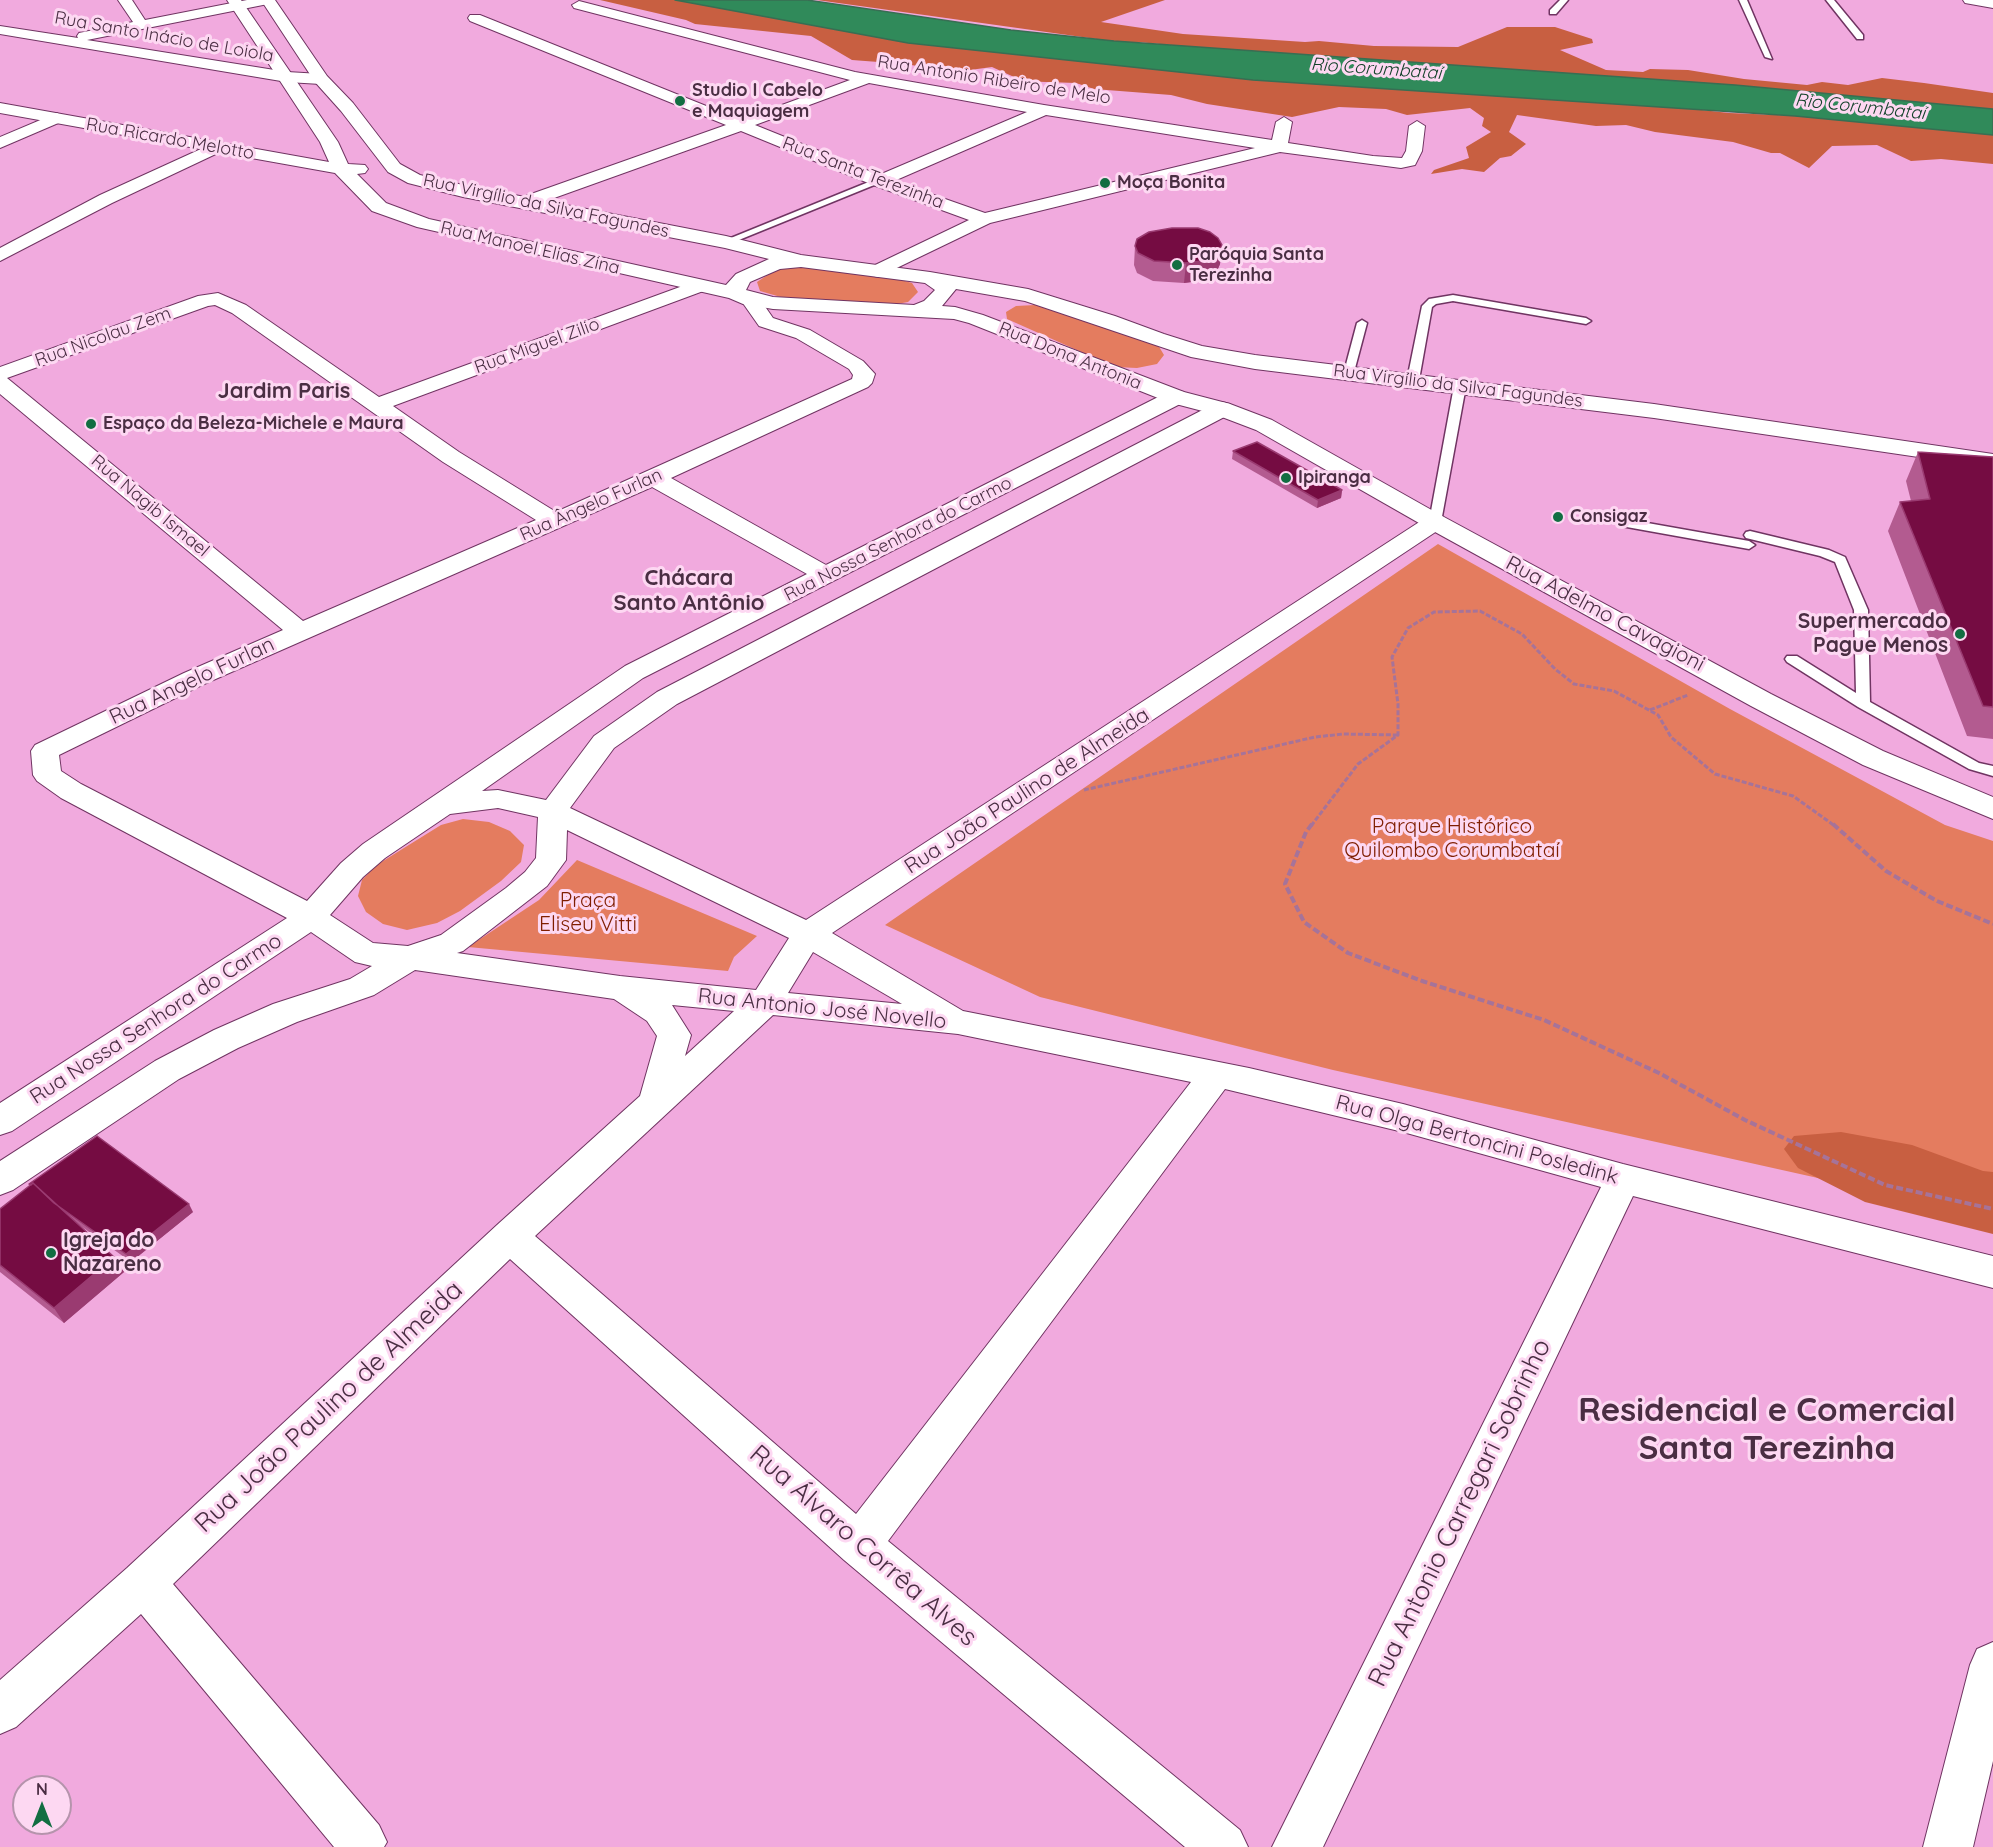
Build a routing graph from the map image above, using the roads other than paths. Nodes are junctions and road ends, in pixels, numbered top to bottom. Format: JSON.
{"nodes":[{"id":1,"x":125,"y":0,"type":"edge"},
{"id":2,"x":268,"y":0,"type":"edge"},
{"id":3,"x":1564,"y":0,"type":"edge"},
{"id":4,"x":1743,"y":0,"type":"edge"},
{"id":5,"x":1830,"y":0,"type":"edge"},
{"id":6,"x":1970,"y":0,"type":"edge"},
{"id":7,"x":236,"y":3,"type":"edge"},
{"id":8,"x":579,"y":4,"type":"dead end"},
{"id":9,"x":1993,"y":4,"type":"edge"},
{"id":10,"x":1553,"y":12,"type":"dead end"},
{"id":11,"x":475,"y":18,"type":"dead end"},
{"id":12,"x":141,"y":24,"type":"junction"},
{"id":13,"x":0,"y":30,"type":"edge"},
{"id":14,"x":1860,"y":37,"type":"dead end"},
{"id":15,"x":65,"y":39,"type":"junction"},
{"id":16,"x":1769,"y":57,"type":"dead end"},
{"id":17,"x":286,"y":77,"type":"junction"},
{"id":18,"x":321,"y":79,"type":"junction"},
{"id":19,"x":866,"y":79,"type":"junction"},
{"id":20,"x":0,"y":108,"type":"edge"},
{"id":21,"x":1044,"y":110,"type":"junction"},
{"id":22,"x":57,"y":118,"type":"junction"},
{"id":23,"x":1284,"y":122,"type":"dead end"},
{"id":24,"x":741,"y":125,"type":"junction"},
{"id":25,"x":1417,"y":126,"type":"dead end"},
{"id":26,"x":0,"y":143,"type":"edge"},
{"id":27,"x":1279,"y":147,"type":"junction"},
{"id":28,"x":214,"y":148,"type":"junction"},
{"id":29,"x":341,"y":169,"type":"junction"},
{"id":30,"x":879,"y":181,"type":"junction"},
{"id":31,"x":383,"y":184,"type":"junction"},
{"id":32,"x":523,"y":203,"type":"junction"},
{"id":33,"x":984,"y":219,"type":"junction"},
{"id":34,"x":726,"y":242,"type":"junction"},
{"id":35,"x":0,"y":255,"type":"edge"},
{"id":36,"x":801,"y":261,"type":"junction"},
{"id":37,"x":878,"y":271,"type":"junction"},
{"id":38,"x":930,"y":278,"type":"junction"},
{"id":39,"x":699,"y":286,"type":"junction"},
{"id":40,"x":743,"y":296,"type":"junction"},
{"id":41,"x":1035,"y":298,"type":"junction"},
{"id":42,"x":810,"y":305,"type":"junction"},
{"id":43,"x":917,"y":311,"type":"junction"},
{"id":44,"x":976,"y":319,"type":"junction"},
{"id":45,"x":1586,"y":321,"type":"dead end"},
{"id":46,"x":1362,"y":323,"type":"dead end"},
{"id":47,"x":803,"y":334,"type":"junction"},
{"id":48,"x":1206,"y":368,"type":"junction"},
{"id":49,"x":1349,"y":372,"type":"junction"},
{"id":50,"x":0,"y":374,"type":"edge"},
{"id":51,"x":1413,"y":380,"type":"junction"},
{"id":52,"x":0,"y":383,"type":"edge"},
{"id":53,"x":1460,"y":386,"type":"junction"},
{"id":54,"x":1176,"y":397,"type":"junction"},
{"id":55,"x":376,"y":405,"type":"junction"},
{"id":56,"x":1222,"y":409,"type":"junction"},
{"id":57,"x":1993,"y":461,"type":"edge"},
{"id":58,"x":653,"y":478,"type":"junction"},
{"id":59,"x":554,"y":521,"type":"junction"},
{"id":60,"x":1435,"y":522,"type":"junction"},
{"id":61,"x":1625,"y":523,"type":"dead end"},
{"id":62,"x":826,"y":575,"type":"junction"},
{"id":63,"x":299,"y":631,"type":"junction"},
{"id":64,"x":1792,"y":659,"type":"dead end"},
{"id":65,"x":1863,"y":704,"type":"junction"},
{"id":66,"x":1993,"y":771,"type":"edge"},
{"id":67,"x":444,"y":805,"type":"junction"},
{"id":68,"x":1993,"y":809,"type":"edge"},
{"id":69,"x":553,"y":811,"type":"junction"},
{"id":70,"x":311,"y":917,"type":"junction"},
{"id":71,"x":808,"y":934,"type":"junction"},
{"id":72,"x":411,"y":958,"type":"junction"},
{"id":73,"x":620,"y":988,"type":"junction"},
{"id":74,"x":765,"y":1004,"type":"junction"},
{"id":75,"x":958,"y":1022,"type":"junction"},
{"id":76,"x":1216,"y":1075,"type":"junction"},
{"id":77,"x":656,"y":1101,"type":"junction"},
{"id":78,"x":0,"y":1120,"type":"edge"},
{"id":79,"x":1623,"y":1179,"type":"junction"},
{"id":80,"x":0,"y":1180,"type":"edge"},
{"id":81,"x":510,"y":1236,"type":"junction"},
{"id":82,"x":1993,"y":1272,"type":"edge"},
{"id":83,"x":859,"y":1545,"type":"junction"},
{"id":84,"x":143,"y":1582,"type":"junction"},
{"id":85,"x":1993,"y":1665,"type":"edge"},
{"id":86,"x":0,"y":1711,"type":"edge"},
{"id":87,"x":1980,"y":1775,"type":"edge"},
{"id":88,"x":362,"y":1842,"type":"dead end"},
{"id":89,"x":1223,"y":1847,"type":"edge"},
{"id":90,"x":1297,"y":1847,"type":"edge"},
{"id":91,"x":1948,"y":1847,"type":"edge"}],
"edges":[{"from":1,"to":12,"type":"street"},
{"from":2,"to":7,"type":"street"},
{"from":2,"to":18,"type":"street","name":"Rua Virgílio da Silva Fagundes"},
{"from":3,"to":10,"type":"lane"},
{"from":4,"to":16,"type":"lane"},
{"from":5,"to":14,"type":"lane"},
{"from":6,"to":9,"type":"street"},
{"from":7,"to":12,"type":"street"},
{"from":7,"to":17,"type":"street"},
{"from":8,"to":19,"type":"street","name":"Rua Antonio Ribeiro de Melo"},
{"from":11,"to":24,"type":"street","name":"Rua Santa Terezinha"},
{"from":12,"to":15,"type":"street"},
{"from":13,"to":15,"type":"street","name":"Rua Santo Inácio de Loiola"},
{"from":15,"to":17,"type":"street","name":"Rua Santo Inácio de Loiola"},
{"from":17,"to":18,"type":"street","name":"Rua Santo Inácio de Loiola"},
{"from":17,"to":29,"type":"street"},
{"from":18,"to":31,"type":"street","name":"Rua Virgílio da Silva Fagundes"},
{"from":19,"to":21,"type":"street","name":"Rua Antonio Ribeiro de Melo"},
{"from":19,"to":24,"type":"street"},
{"from":20,"to":22,"type":"street","name":"Rua Ricardo Melotto"},
{"from":21,"to":27,"type":"street","name":"Rua Antonio Ribeiro de Melo"},
{"from":21,"to":30,"type":"street"},
{"from":22,"to":26,"type":"street"},
{"from":22,"to":28,"type":"street","name":"Rua Ricardo Melotto"},
{"from":23,"to":27,"type":"street"},
{"from":24,"to":30,"type":"street","name":"Rua Santa Terezinha"},
{"from":24,"to":32,"type":"street"},
{"from":25,"to":27,"type":"street","name":"Rua Antonio Ribeiro de Melo"},
{"from":27,"to":33,"type":"street"},
{"from":28,"to":29,"type":"street","name":"Rua Ricardo Melotto"},
{"from":28,"to":35,"type":"street"},
{"from":29,"to":31,"type":"street","name":"Rua Manoel Elias Zina"},
{"from":29,"to":31,"type":"street","name":"Rua Ricardo Melotto"},
{"from":30,"to":33,"type":"street","name":"Rua Santa Terezinha"},
{"from":30,"to":34,"type":"lane"},
{"from":31,"to":32,"type":"street","name":"Rua Virgílio da Silva Fagundes"},
{"from":31,"to":39,"type":"street","name":"Rua Manoel Elias Zina"},
{"from":32,"to":34,"type":"street","name":"Rua Virgílio da Silva Fagundes"},
{"from":33,"to":37,"type":"street"},
{"from":34,"to":36,"type":"street","name":"Rua Virgílio da Silva Fagundes"},
{"from":36,"to":37,"type":"street","name":"Rua Virgílio da Silva Fagundes"},
{"from":36,"to":40,"type":"street"},
{"from":37,"to":38,"type":"street","name":"Rua Virgílio da Silva Fagundes"},
{"from":38,"to":41,"type":"street","name":"Rua Virgílio da Silva Fagundes"},
{"from":38,"to":43,"type":"street"},
{"from":39,"to":40,"type":"street","name":"Rua Manoel Elias Zina"},
{"from":39,"to":55,"type":"street","name":"Rua Miguel Zilio"},
{"from":40,"to":42,"type":"street","name":"Rua Manoel Elias Zina"},
{"from":40,"to":47,"type":"street"},
{"from":41,"to":44,"type":"street"},
{"from":41,"to":48,"type":"street","name":"Rua Virgílio da Silva Fagundes"},
{"from":42,"to":43,"type":"street","name":"Rua Dona Antonia"},
{"from":42,"to":47,"type":"street"},
{"from":43,"to":44,"type":"street","name":"Rua Dona Antonia"},
{"from":44,"to":54,"type":"street","name":"Rua Dona Antonia"},
{"from":45,"to":51,"type":"lane"},
{"from":46,"to":49,"type":"lane"},
{"from":47,"to":58,"type":"street","name":"Rua Ângelo Furlan"},
{"from":48,"to":49,"type":"street","name":"Rua Virgílio da Silva Fagundes"},
{"from":48,"to":56,"type":"street"},
{"from":49,"to":51,"type":"street","name":"Rua Virgílio da Silva Fagundes"},
{"from":50,"to":55,"type":"street","name":"Rua Nicolau Zem"},
{"from":51,"to":53,"type":"street","name":"Rua Virgílio da Silva Fagundes"},
{"from":52,"to":63,"type":"street","name":"Rua Nagib Ismael"},
{"from":53,"to":57,"type":"street","name":"Rua Virgílio da Silva Fagundes"},
{"from":53,"to":60,"type":"lane"},
{"from":54,"to":56,"type":"street","name":"Rua Dona Antonia"},
{"from":54,"to":62,"type":"street","name":"Rua Nossa Senhora do Carmo"},
{"from":55,"to":59,"type":"street"},
{"from":56,"to":60,"type":"street","name":"Rua Adelmo Cavagioni"},
{"from":56,"to":69,"type":"street","name":"Rua Nossa Senhora do Carmo"},
{"from":58,"to":59,"type":"street","name":"Rua Ângelo Furlan"},
{"from":58,"to":62,"type":"street"},
{"from":59,"to":63,"type":"street","name":"Rua Ângelo Furlan"},
{"from":60,"to":68,"type":"street","name":"Rua Adelmo Cavagioni"},
{"from":60,"to":71,"type":"street","name":"Rua João Paulino de Almeida"},
{"from":61,"to":65,"type":"lane"},
{"from":62,"to":67,"type":"street","name":"Rua Nossa Senhora do Carmo"},
{"from":63,"to":70,"type":"street","name":"Rua Angelo Furlan"},
{"from":64,"to":65,"type":"lane"},
{"from":65,"to":66,"type":"lane"},
{"from":67,"to":69,"type":"street","name":"Rua Antonio José Novello"},
{"from":67,"to":70,"type":"street","name":"Rua Nossa Senhora do Carmo"},
{"from":69,"to":71,"type":"street","name":"Rua Antonio José Novello"},
{"from":69,"to":72,"type":"street"},
{"from":70,"to":72,"type":"street","name":"Rua Antonio José Novello"},
{"from":70,"to":78,"type":"street","name":"Rua Nossa Senhora do Carmo"},
{"from":71,"to":74,"type":"street","name":"Rua João Paulino de Almeida"},
{"from":71,"to":75,"type":"street","name":"Rua Antonio José Novello"},
{"from":72,"to":73,"type":"street","name":"Rua Antonio José Novello"},
{"from":72,"to":80,"type":"street"},
{"from":73,"to":74,"type":"street","name":"Rua Antonio José Novello"},
{"from":73,"to":77,"type":"street"},
{"from":74,"to":75,"type":"street","name":"Rua Antonio José Novello"},
{"from":74,"to":77,"type":"street","name":"Rua João Paulino de Almeida"},
{"from":75,"to":76,"type":"street","name":"Rua Olga Bertoncini Posledink"},
{"from":76,"to":79,"type":"street","name":"Rua Olga Bertoncini Posledink"},
{"from":76,"to":83,"type":"street"},
{"from":77,"to":81,"type":"street","name":"Rua João Paulino de Almeida"},
{"from":79,"to":82,"type":"street","name":"Rua Olga Bertoncini Posledink"},
{"from":79,"to":90,"type":"street","name":"Rua Antonio Carregari Sobrinho"},
{"from":81,"to":83,"type":"street","name":"Rua Álvaro Corrêa Alves"},
{"from":81,"to":84,"type":"street","name":"Rua João Paulino de Almeida"},
{"from":83,"to":89,"type":"street","name":"Rua Álvaro Corrêa Alves"},
{"from":84,"to":86,"type":"street","name":"Rua João Paulino de Almeida"},
{"from":84,"to":88,"type":"street"},
{"from":85,"to":87,"type":"street"},
{"from":87,"to":91,"type":"street"}]}
